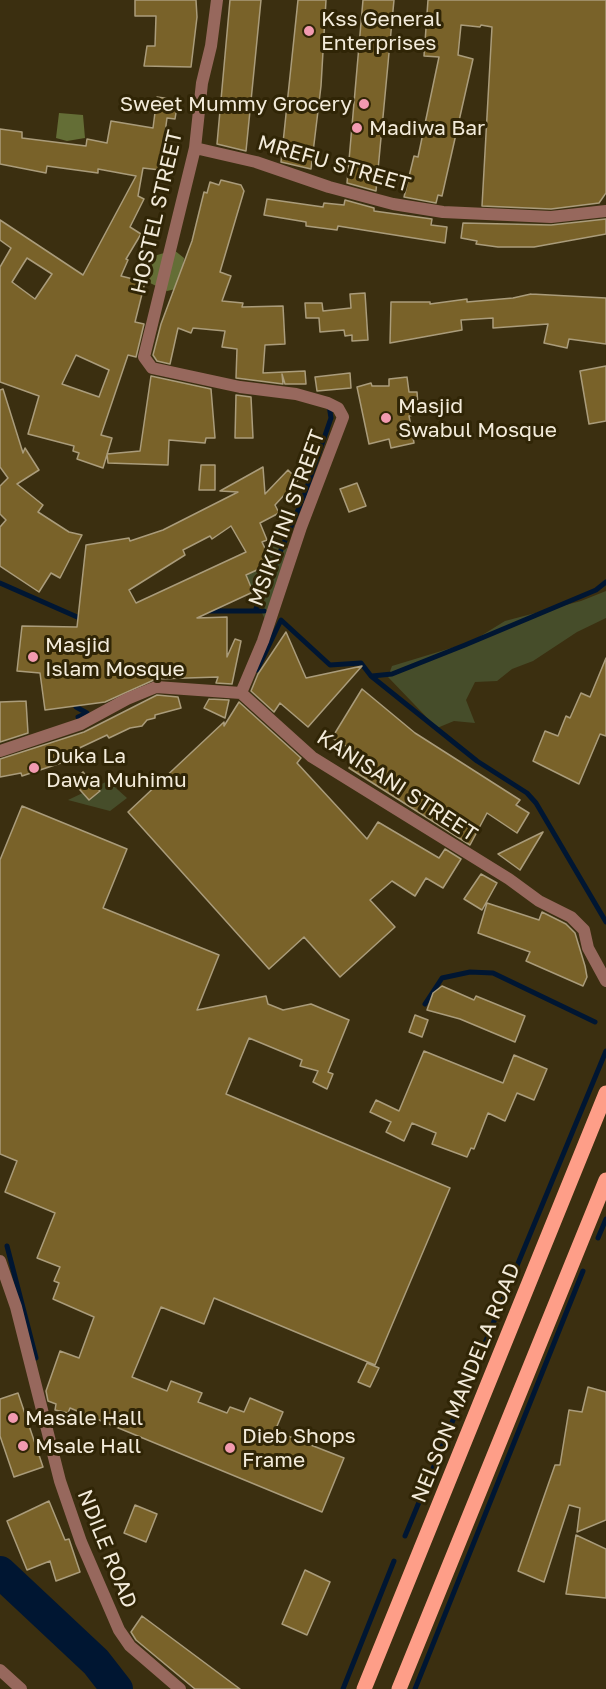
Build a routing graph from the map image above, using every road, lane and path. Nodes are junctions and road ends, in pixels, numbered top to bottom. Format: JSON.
{"nodes":[{"id":1,"x":217,"y":0,"type":"edge"},
{"id":2,"x":195,"y":148,"type":"junction"},
{"id":3,"x":606,"y":211,"type":"edge"},
{"id":4,"x":146,"y":361,"type":"joint"},
{"id":5,"x":241,"y":693,"type":"junction"},
{"id":6,"x":0,"y":751,"type":"edge"},
{"id":7,"x":606,"y":981,"type":"edge"},
{"id":8,"x":606,"y":1093,"type":"edge"},
{"id":9,"x":606,"y":1180,"type":"edge"},
{"id":10,"x":0,"y":1261,"type":"edge"},
{"id":11,"x":0,"y":1670,"type":"edge"},
{"id":12,"x":21,"y":1689,"type":"edge"},
{"id":13,"x":180,"y":1689,"type":"edge"},
{"id":14,"x":364,"y":1689,"type":"edge"},
{"id":15,"x":399,"y":1689,"type":"edge"}],
"edges":[{"from":1,"to":2,"type":"street","name":"HOSTEL STREET"},
{"from":2,"to":3,"type":"street","name":"MREFU STREET"},
{"from":2,"to":4,"type":"street","name":"HOSTEL STREET"},
{"from":4,"to":5,"type":"street","name":"MSIKITINI STREET"},
{"from":5,"to":6,"type":"street"},
{"from":5,"to":7,"type":"street","name":"KANISANI STREET"},
{"from":8,"to":14,"type":"main road","name":"NELSON MANDELA ROAD"},
{"from":9,"to":15,"type":"main road"},
{"from":10,"to":13,"type":"street","name":"NDILE ROAD"},
{"from":11,"to":12,"type":"street"}]}
